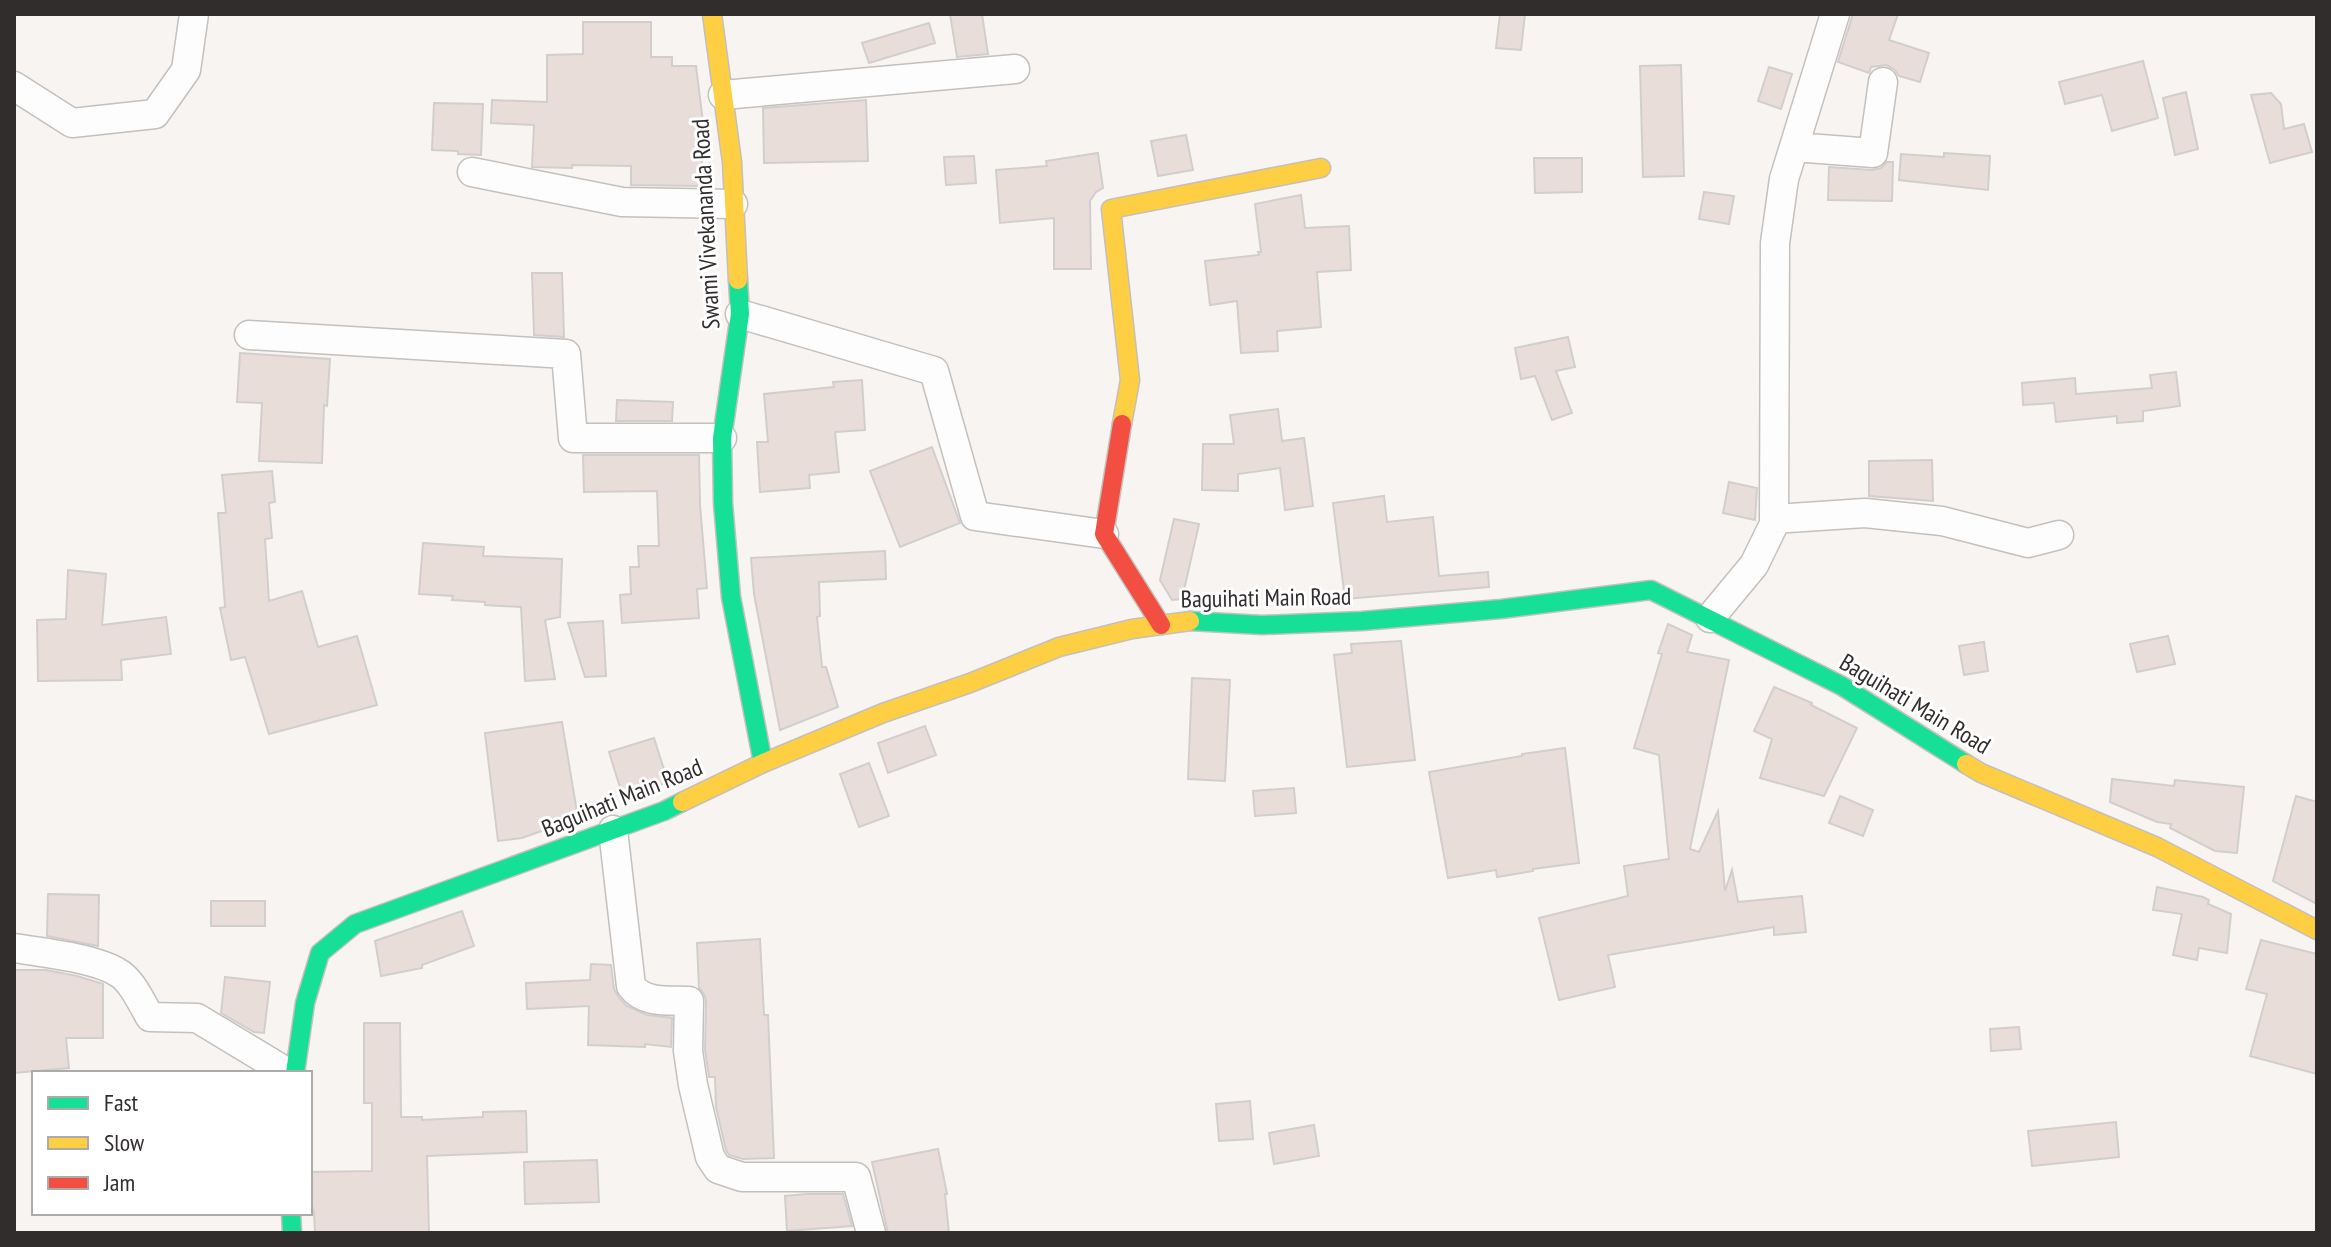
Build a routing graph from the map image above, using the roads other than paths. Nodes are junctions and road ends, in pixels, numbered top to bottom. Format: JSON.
{"nodes":[{"id":1,"x":194,"y":14,"type":"edge"},
{"id":2,"x":712,"y":14,"type":"edge"},
{"id":3,"x":1835,"y":14,"type":"edge"},
{"id":4,"x":1015,"y":69,"type":"dead end"},
{"id":5,"x":1883,"y":82,"type":"dead end"},
{"id":6,"x":14,"y":86,"type":"edge"},
{"id":7,"x":723,"y":95,"type":"junction"},
{"id":8,"x":1794,"y":147,"type":"junction"},
{"id":9,"x":1321,"y":168,"type":"dead end"},
{"id":10,"x":472,"y":172,"type":"dead end"},
{"id":11,"x":733,"y":204,"type":"junction"},
{"id":12,"x":740,"y":314,"type":"junction"},
{"id":13,"x":249,"y":335,"type":"dead end"},
{"id":14,"x":722,"y":438,"type":"junction"},
{"id":15,"x":1774,"y":519,"type":"junction"},
{"id":16,"x":1104,"y":534,"type":"junction"},
{"id":17,"x":2059,"y":535,"type":"dead end"},
{"id":18,"x":1710,"y":618,"type":"junction"},
{"id":19,"x":1161,"y":625,"type":"junction"},
{"id":20,"x":763,"y":763,"type":"junction"},
{"id":21,"x":613,"y":830,"type":"junction"},
{"id":22,"x":2317,"y":930,"type":"edge"},
{"id":23,"x":14,"y":948,"type":"edge"},
{"id":24,"x":285,"y":1071,"type":"edge"},
{"id":25,"x":295,"y":1071,"type":"edge"},
{"id":26,"x":871,"y":1233,"type":"edge"}],
"edges":[{"from":1,"to":6,"type":"street"},
{"from":2,"to":7,"type":"street","name":"Swami Vivekananda Road"},
{"from":3,"to":8,"type":"street"},
{"from":4,"to":7,"type":"street"},
{"from":5,"to":8,"type":"street"},
{"from":7,"to":11,"type":"street","name":"Swami Vivekananda Road"},
{"from":8,"to":15,"type":"street"},
{"from":9,"to":16,"type":"street"},
{"from":10,"to":11,"type":"street"},
{"from":11,"to":12,"type":"street","name":"Swami Vivekananda Road"},
{"from":12,"to":14,"type":"street","name":"Swami Vivekananda Road"},
{"from":12,"to":16,"type":"street"},
{"from":13,"to":14,"type":"street"},
{"from":14,"to":20,"type":"street","name":"Swami Vivekananda Road"},
{"from":15,"to":17,"type":"street"},
{"from":15,"to":18,"type":"street"},
{"from":16,"to":19,"type":"street"},
{"from":18,"to":19,"type":"street","name":"Baguihati Main Road"},
{"from":18,"to":22,"type":"street","name":"Baguihati Main Road"},
{"from":19,"to":20,"type":"street","name":"Baguihati Main Road"},
{"from":20,"to":21,"type":"street","name":"Baguihati Main Road"},
{"from":21,"to":25,"type":"street","name":"Baguihati Main Road"},
{"from":21,"to":26,"type":"street"},
{"from":23,"to":24,"type":"street"}]}
